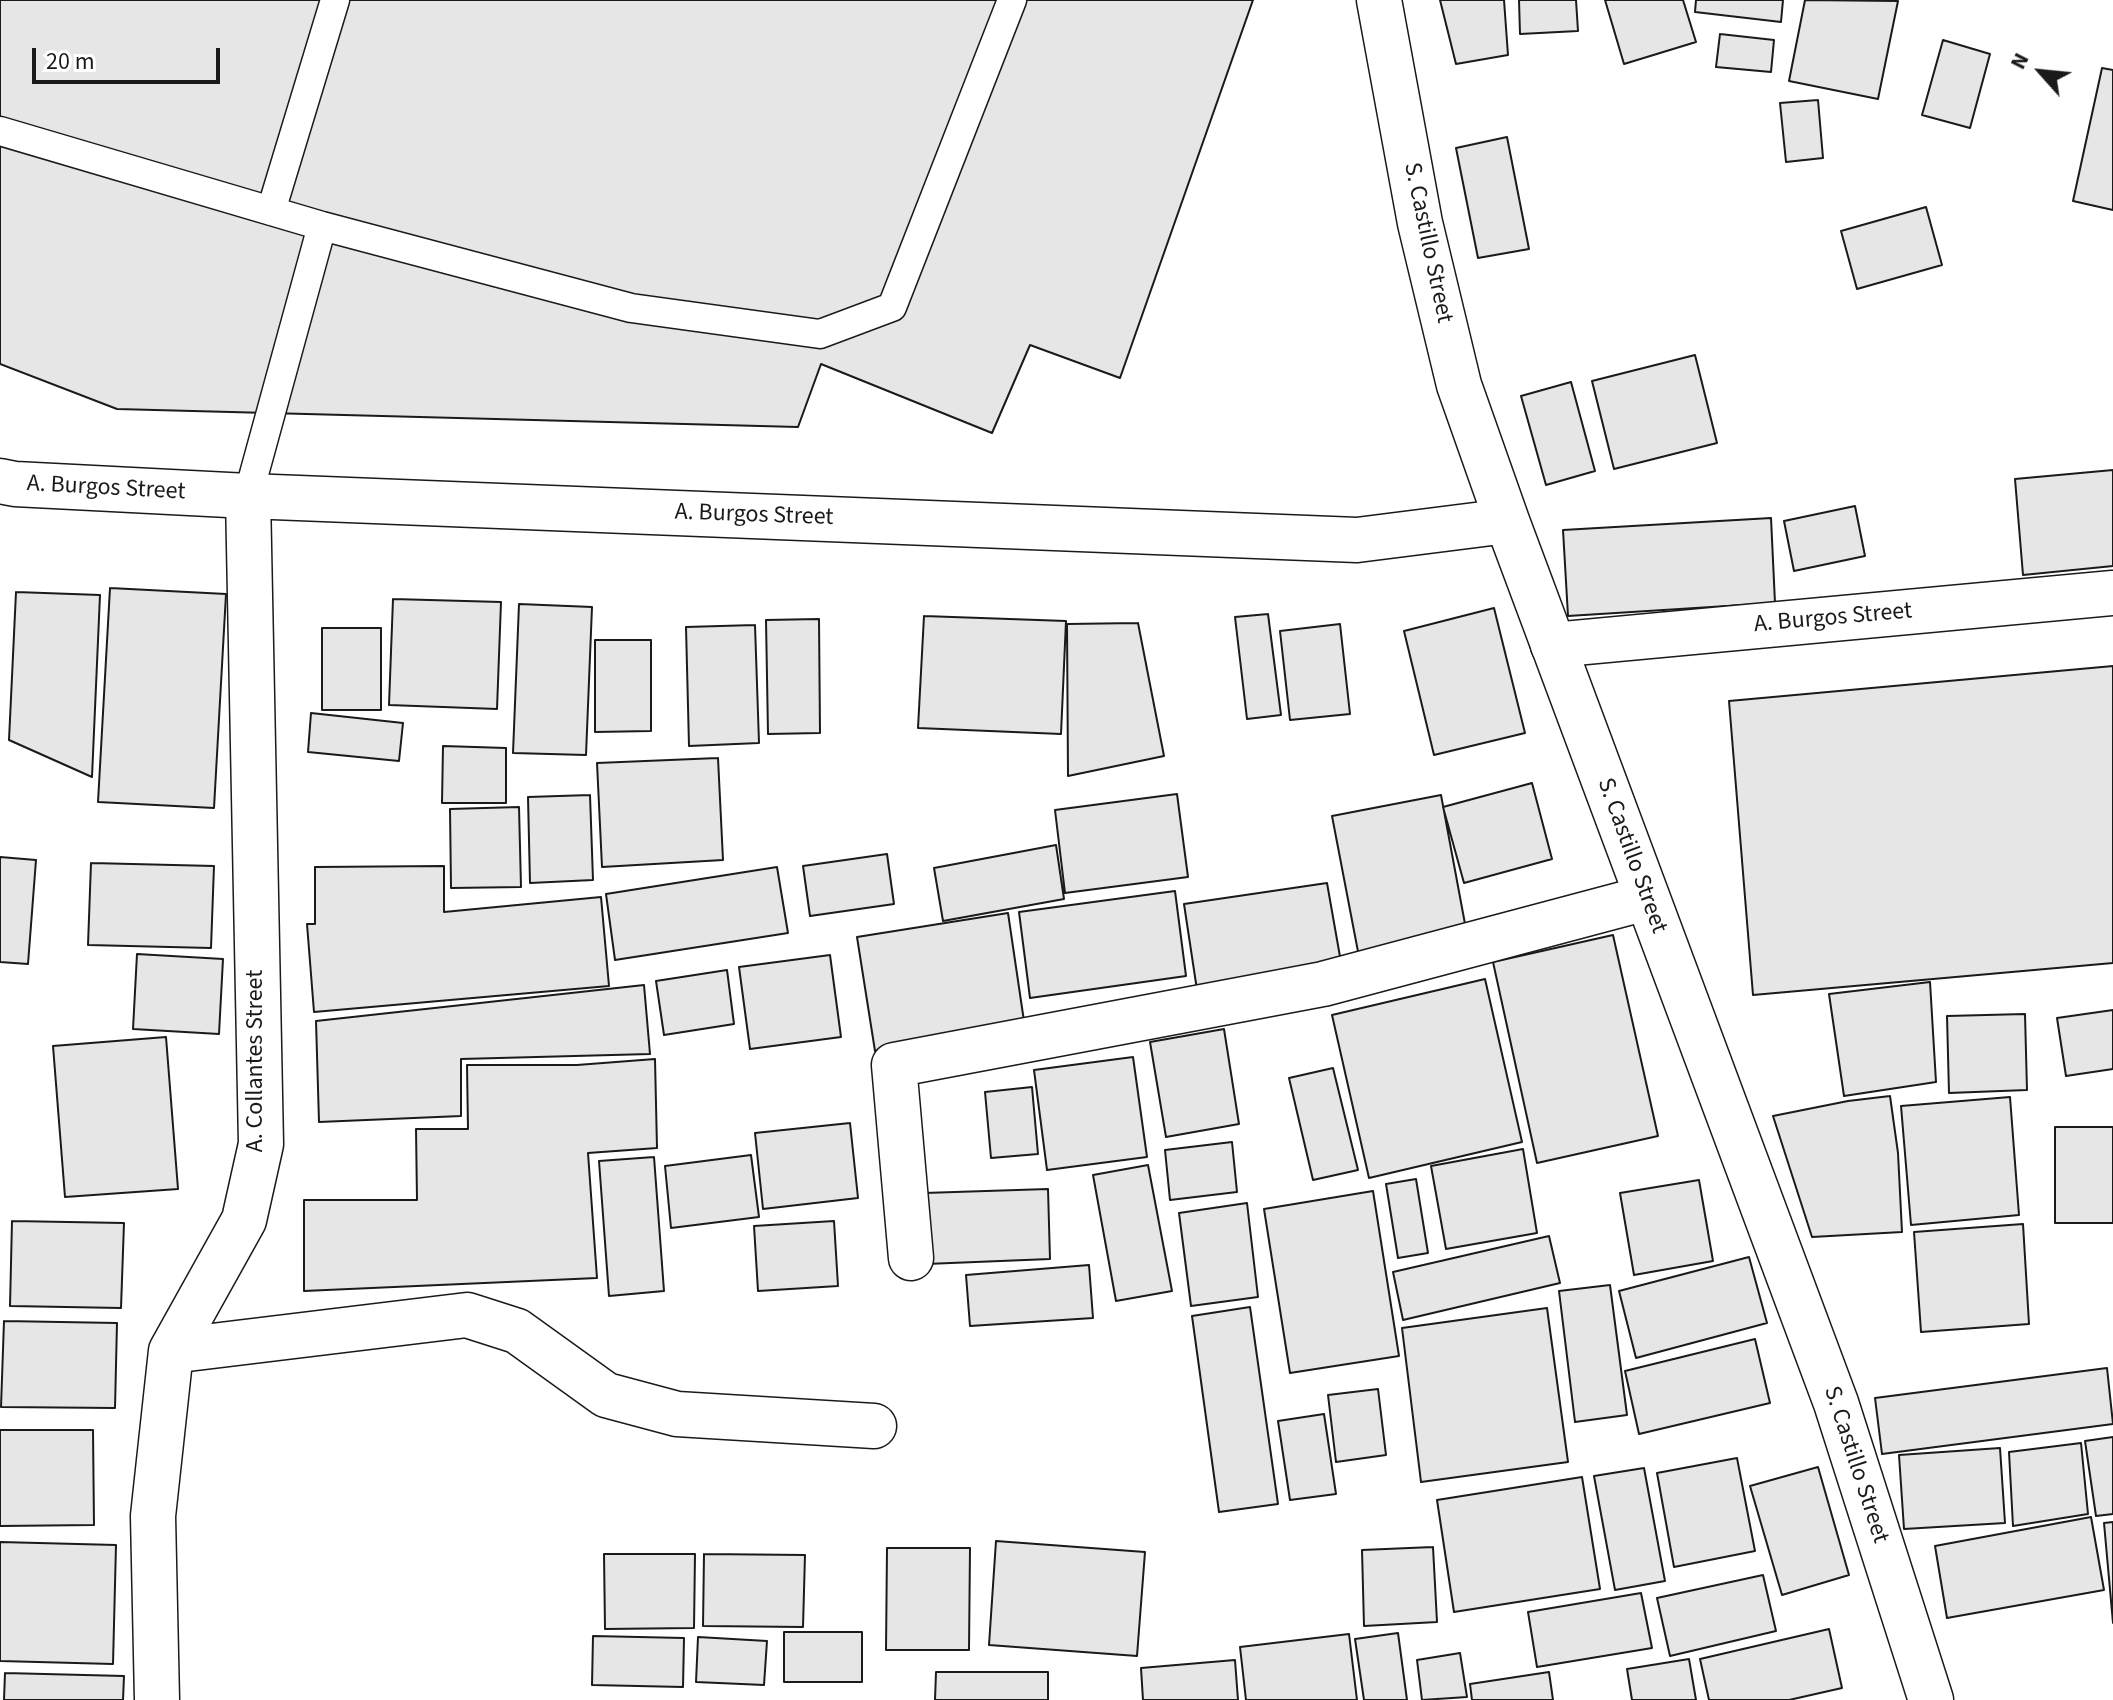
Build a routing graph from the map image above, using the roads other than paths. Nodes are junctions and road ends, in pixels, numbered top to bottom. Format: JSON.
{"nodes":[{"id":1,"x":335,"y":0,"type":"edge"},
{"id":2,"x":1012,"y":0,"type":"edge"},
{"id":3,"x":1379,"y":0,"type":"edge"},
{"id":4,"x":0,"y":131,"type":"edge"},
{"id":5,"x":271,"y":211,"type":"junction"},
{"id":6,"x":322,"y":226,"type":"junction"},
{"id":7,"x":0,"y":481,"type":"edge"},
{"id":8,"x":248,"y":496,"type":"junction"},
{"id":9,"x":1507,"y":521,"type":"junction"},
{"id":10,"x":2113,"y":593,"type":"edge"},
{"id":11,"x":1553,"y":645,"type":"junction"},
{"id":12,"x":1646,"y":898,"type":"junction"},
{"id":13,"x":911,"y":1258,"type":"dead end"},
{"id":14,"x":171,"y":1351,"type":"junction"},
{"id":15,"x":874,"y":1426,"type":"dead end"},
{"id":16,"x":157,"y":1700,"type":"edge"},
{"id":17,"x":1931,"y":1700,"type":"edge"}],
"edges":[{"from":1,"to":5,"type":"lane"},
{"from":2,"to":6,"type":"lane"},
{"from":3,"to":9,"type":"street","name":"S. Castillo Street"},
{"from":4,"to":5,"type":"lane"},
{"from":5,"to":6,"type":"lane"},
{"from":6,"to":8,"type":"lane"},
{"from":7,"to":8,"type":"street","name":"A. Burgos Street"},
{"from":8,"to":9,"type":"street","name":"A. Burgos Street"},
{"from":8,"to":14,"type":"street","name":"A. Collantes Street"},
{"from":9,"to":11,"type":"street","name":"S. Castillo Street"},
{"from":10,"to":11,"type":"street","name":"A. Burgos Street"},
{"from":11,"to":12,"type":"street","name":"S. Castillo Street"},
{"from":12,"to":13,"type":"street"},
{"from":12,"to":17,"type":"street","name":"S. Castillo Street"},
{"from":14,"to":15,"type":"street"},
{"from":14,"to":16,"type":"street","name":"A. Collantes Street"}]}
